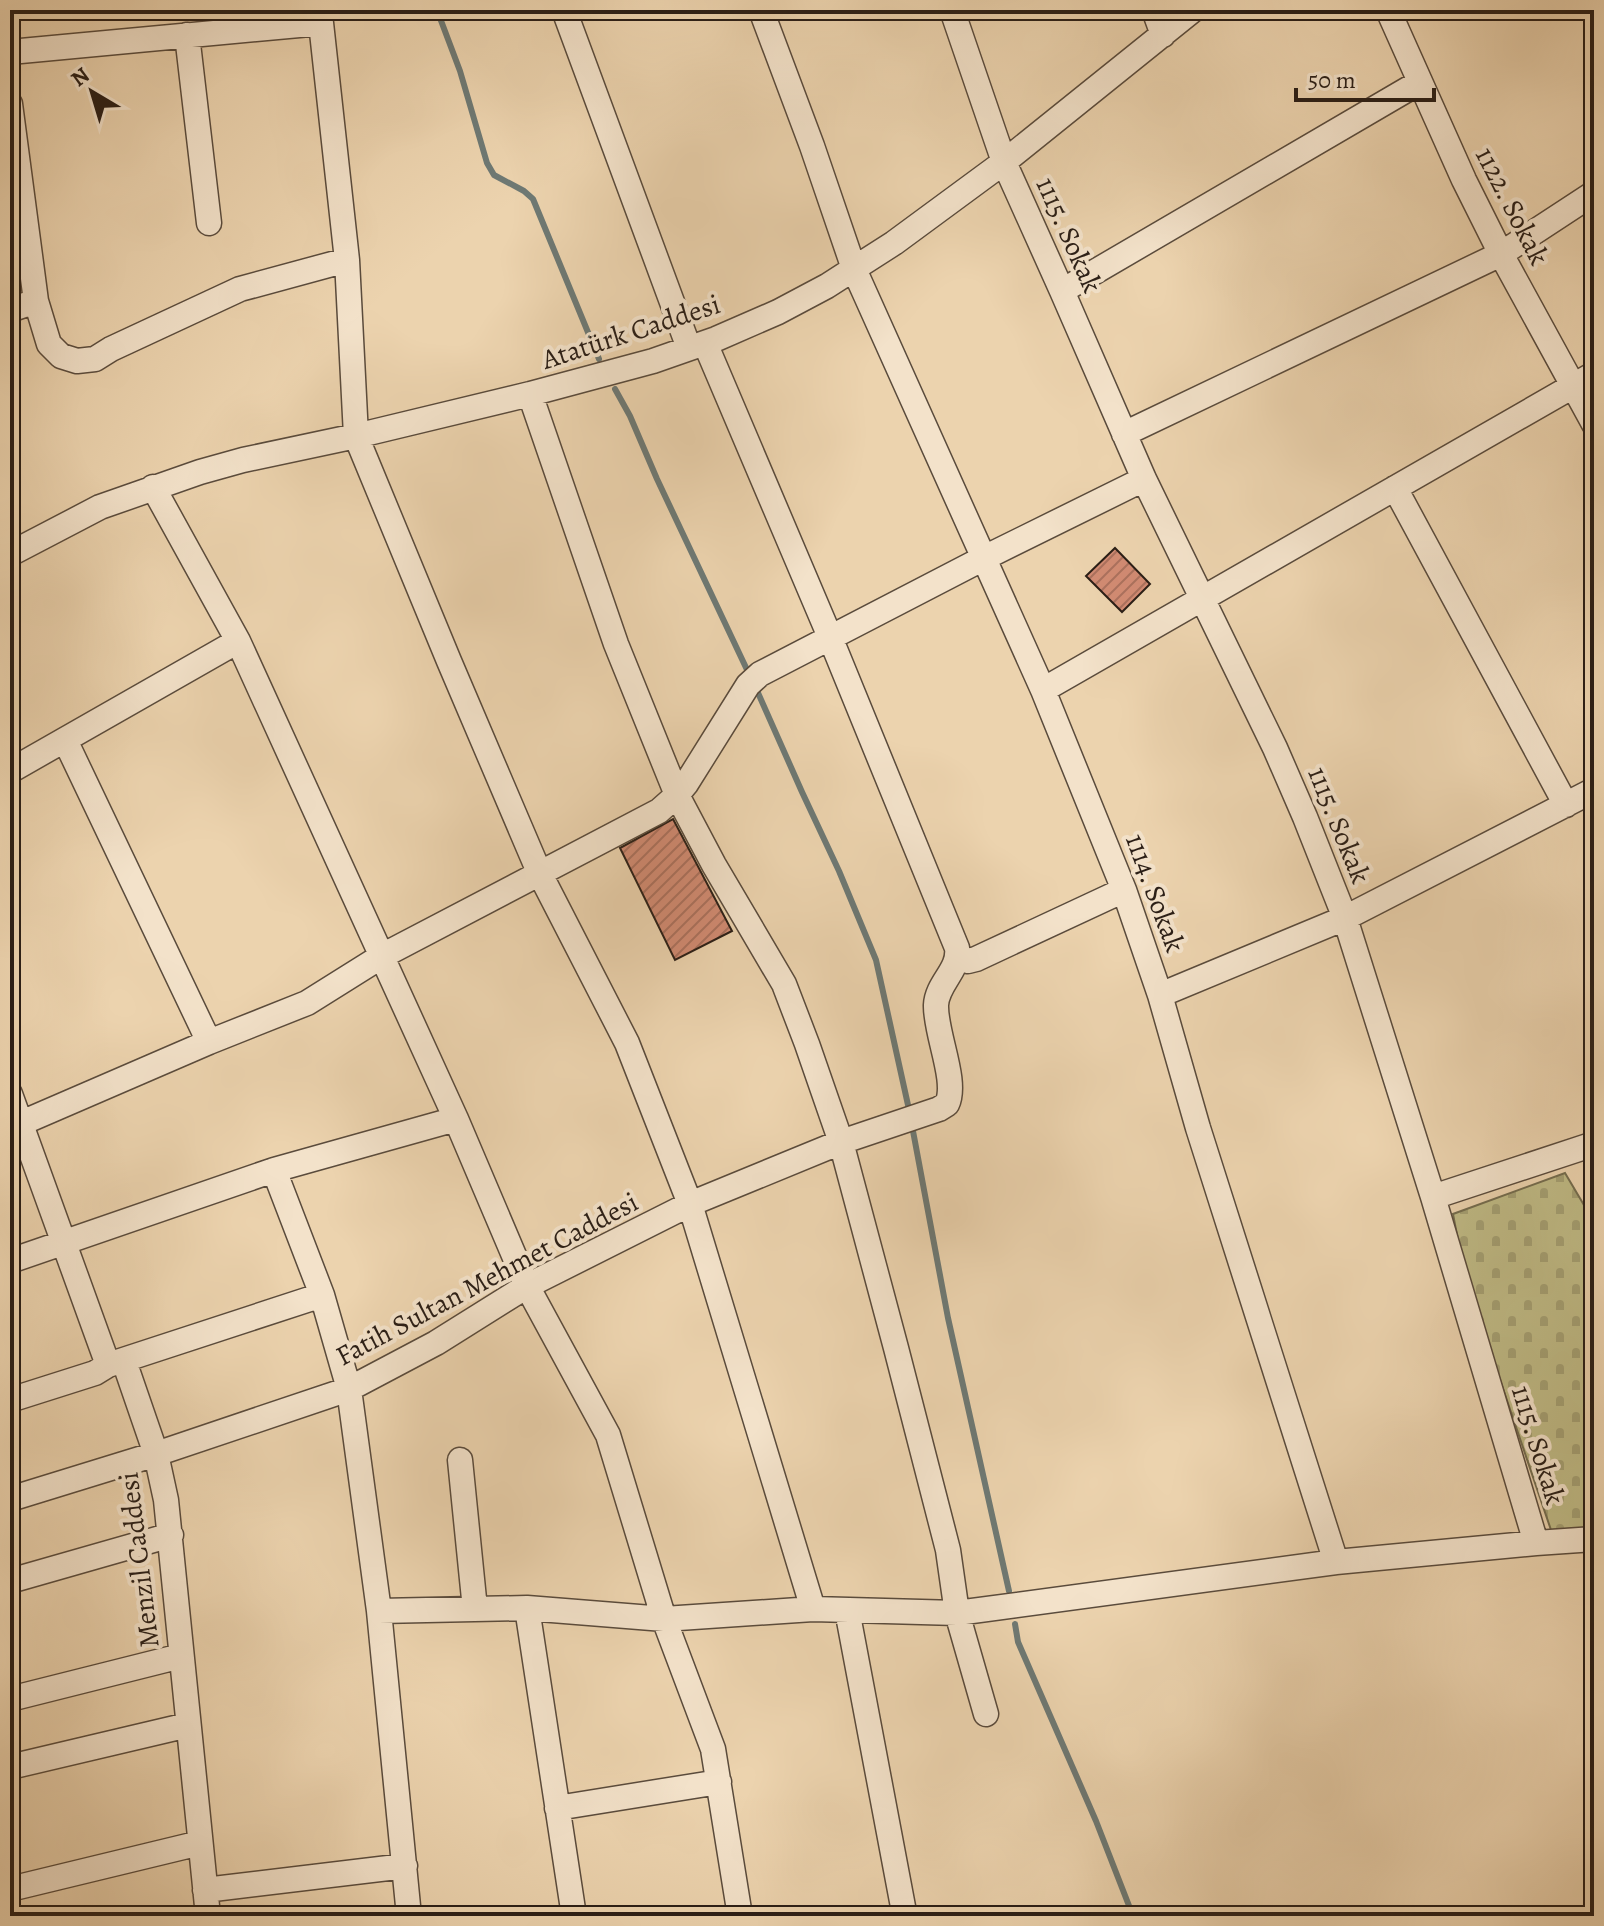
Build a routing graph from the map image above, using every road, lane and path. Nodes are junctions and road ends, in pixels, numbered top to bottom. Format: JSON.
{"nodes":[{"id":1,"x":564,"y":10,"type":"edge"},
{"id":2,"x":761,"y":10,"type":"edge"},
{"id":3,"x":952,"y":10,"type":"edge"},
{"id":4,"x":1154,"y":10,"type":"edge"},
{"id":5,"x":1193,"y":10,"type":"edge"},
{"id":6,"x":1388,"y":10,"type":"edge"},
{"id":7,"x":187,"y":35,"type":"junction"},
{"id":8,"x":1163,"y":35,"type":"junction"},
{"id":9,"x":10,"y":52,"type":"edge"},
{"id":10,"x":1420,"y":82,"type":"junction"},
{"id":11,"x":10,"y":104,"type":"edge"},
{"id":12,"x":1004,"y":162,"type":"junction"},
{"id":13,"x":1594,"y":193,"type":"edge"},
{"id":14,"x":209,"y":223,"type":"dead end"},
{"id":15,"x":1501,"y":254,"type":"junction"},
{"id":16,"x":347,"y":260,"type":"junction"},
{"id":17,"x":854,"y":269,"type":"junction"},
{"id":18,"x":1062,"y":291,"type":"junction"},
{"id":19,"x":36,"y":301,"type":"junction"},
{"id":20,"x":10,"y":310,"type":"edge"},
{"id":21,"x":697,"y":346,"type":"junction"},
{"id":22,"x":1584,"y":380,"type":"edge"},
{"id":23,"x":530,"y":394,"type":"junction"},
{"id":24,"x":1594,"y":424,"type":"edge"},
{"id":25,"x":1124,"y":434,"type":"junction"},
{"id":26,"x":356,"y":436,"type":"junction"},
{"id":27,"x":1144,"y":479,"type":"junction"},
{"id":28,"x":153,"y":487,"type":"junction"},
{"id":29,"x":1395,"y":488,"type":"junction"},
{"id":30,"x":10,"y":554,"type":"edge"},
{"id":31,"x":984,"y":558,"type":"junction"},
{"id":32,"x":1201,"y":598,"type":"junction"},
{"id":33,"x":830,"y":637,"type":"junction"},
{"id":34,"x":238,"y":641,"type":"junction"},
{"id":35,"x":1043,"y":690,"type":"junction"},
{"id":36,"x":65,"y":740,"type":"junction"},
{"id":37,"x":10,"y":771,"type":"edge"},
{"id":38,"x":1594,"y":790,"type":"edge"},
{"id":39,"x":677,"y":795,"type":"junction"},
{"id":40,"x":1566,"y":805,"type":"junction"},
{"id":41,"x":539,"y":872,"type":"junction"},
{"id":42,"x":1124,"y":890,"type":"junction"},
{"id":43,"x":1345,"y":918,"type":"junction"},
{"id":44,"x":382,"y":956,"type":"junction"},
{"id":45,"x":958,"y":958,"type":"junction"},
{"id":46,"x":1160,"y":995,"type":"junction"},
{"id":47,"x":209,"y":1042,"type":"junction"},
{"id":48,"x":10,"y":1094,"type":"edge"},
{"id":49,"x":456,"y":1119,"type":"junction"},
{"id":50,"x":16,"y":1126,"type":"edge"},
{"id":51,"x":841,"y":1142,"type":"junction"},
{"id":52,"x":1594,"y":1144,"type":"edge"},
{"id":53,"x":274,"y":1170,"type":"junction"},
{"id":54,"x":1433,"y":1197,"type":"junction"},
{"id":55,"x":690,"y":1204,"type":"junction"},
{"id":56,"x":64,"y":1242,"type":"junction"},
{"id":57,"x":10,"y":1261,"type":"edge"},
{"id":58,"x":527,"y":1286,"type":"junction"},
{"id":59,"x":322,"y":1295,"type":"junction"},
{"id":60,"x":116,"y":1363,"type":"junction"},
{"id":61,"x":349,"y":1389,"type":"junction"},
{"id":62,"x":10,"y":1400,"type":"edge"},
{"id":63,"x":156,"y":1454,"type":"junction"},
{"id":64,"x":460,"y":1460,"type":"dead end"},
{"id":65,"x":10,"y":1499,"type":"edge"},
{"id":66,"x":171,"y":1535,"type":"junction"},
{"id":67,"x":1594,"y":1539,"type":"edge"},
{"id":68,"x":1536,"y":1543,"type":"junction"},
{"id":69,"x":1336,"y":1562,"type":"junction"},
{"id":70,"x":10,"y":1581,"type":"edge"},
{"id":71,"x":527,"y":1608,"type":"junction"},
{"id":72,"x":475,"y":1609,"type":"junction"},
{"id":73,"x":813,"y":1609,"type":"junction"},
{"id":74,"x":847,"y":1610,"type":"junction"},
{"id":75,"x":379,"y":1611,"type":"junction"},
{"id":76,"x":957,"y":1613,"type":"junction"},
{"id":77,"x":664,"y":1619,"type":"junction"},
{"id":78,"x":181,"y":1656,"type":"junction"},
{"id":79,"x":10,"y":1699,"type":"edge"},
{"id":80,"x":986,"y":1714,"type":"dead end"},
{"id":81,"x":188,"y":1725,"type":"junction"},
{"id":82,"x":10,"y":1767,"type":"edge"},
{"id":83,"x":719,"y":1782,"type":"junction"},
{"id":84,"x":557,"y":1808,"type":"junction"},
{"id":85,"x":200,"y":1843,"type":"junction"},
{"id":86,"x":405,"y":1866,"type":"junction"},
{"id":87,"x":10,"y":1889,"type":"edge"},
{"id":88,"x":205,"y":1890,"type":"junction"},
{"id":89,"x":904,"y":1912,"type":"dead end"},
{"id":90,"x":208,"y":1916,"type":"edge"},
{"id":91,"x":409,"y":1916,"type":"edge"},
{"id":92,"x":574,"y":1916,"type":"edge"},
{"id":93,"x":740,"y":1916,"type":"edge"}],
"edges":[{"from":1,"to":21,"type":"street"},
{"from":2,"to":17,"type":"street","name":"1114. Sokak"},
{"from":3,"to":12,"type":"street","name":"1115. Sokak"},
{"from":4,"to":8,"type":"street"},
{"from":5,"to":8,"type":"street","name":"Atatürk Caddesi"},
{"from":6,"to":10,"type":"street","name":"1122. Sokak"},
{"from":7,"to":9,"type":"street"},
{"from":7,"to":14,"type":"street"},
{"from":7,"to":16,"type":"street"},
{"from":8,"to":12,"type":"street","name":"Atatürk Caddesi"},
{"from":10,"to":15,"type":"street","name":"1122. Sokak"},
{"from":10,"to":18,"type":"street"},
{"from":11,"to":19,"type":"street"},
{"from":12,"to":17,"type":"street","name":"Atatürk Caddesi"},
{"from":12,"to":18,"type":"street","name":"1115. Sokak"},
{"from":13,"to":15,"type":"street"},
{"from":15,"to":22,"type":"street","name":"1122. Sokak"},
{"from":15,"to":25,"type":"street"},
{"from":16,"to":19,"type":"street"},
{"from":16,"to":26,"type":"street"},
{"from":17,"to":21,"type":"street","name":"Atatürk Caddesi"},
{"from":17,"to":31,"type":"street","name":"1114. Sokak"},
{"from":18,"to":25,"type":"street","name":"1115. Sokak"},
{"from":19,"to":20,"type":"street"},
{"from":21,"to":23,"type":"street","name":"Atatürk Caddesi"},
{"from":21,"to":33,"type":"street"},
{"from":22,"to":24,"type":"street","name":"1122. Sokak"},
{"from":22,"to":29,"type":"street"},
{"from":23,"to":26,"type":"street","name":"Atatürk Caddesi"},
{"from":23,"to":39,"type":"street"},
{"from":25,"to":27,"type":"street","name":"1115. Sokak"},
{"from":26,"to":28,"type":"street","name":"Atatürk Caddesi"},
{"from":26,"to":41,"type":"street"},
{"from":27,"to":31,"type":"street"},
{"from":27,"to":32,"type":"street","name":"1115. Sokak"},
{"from":28,"to":30,"type":"street","name":"Atatürk Caddesi"},
{"from":28,"to":34,"type":"street"},
{"from":29,"to":32,"type":"street"},
{"from":29,"to":40,"type":"street"},
{"from":31,"to":33,"type":"street"},
{"from":31,"to":35,"type":"street","name":"1114. Sokak"},
{"from":32,"to":35,"type":"street"},
{"from":32,"to":43,"type":"street","name":"1115. Sokak"},
{"from":33,"to":39,"type":"street"},
{"from":33,"to":45,"type":"street"},
{"from":34,"to":36,"type":"street"},
{"from":34,"to":44,"type":"street"},
{"from":35,"to":42,"type":"street","name":"1114. Sokak"},
{"from":36,"to":37,"type":"street"},
{"from":36,"to":47,"type":"street"},
{"from":38,"to":40,"type":"street"},
{"from":39,"to":41,"type":"street"},
{"from":39,"to":51,"type":"street"},
{"from":40,"to":43,"type":"street"},
{"from":41,"to":44,"type":"street"},
{"from":41,"to":55,"type":"street"},
{"from":42,"to":45,"type":"street"},
{"from":42,"to":46,"type":"street","name":"1114. Sokak"},
{"from":43,"to":46,"type":"street"},
{"from":43,"to":54,"type":"street","name":"1115. Sokak"},
{"from":44,"to":47,"type":"street"},
{"from":44,"to":49,"type":"street"},
{"from":45,"to":51,"type":"street","name":"Fatih Sultan Mehmet Caddesi"},
{"from":46,"to":69,"type":"street","name":"1114. Sokak"},
{"from":47,"to":50,"type":"street"},
{"from":48,"to":50,"type":"street","name":"Menzil Caddesi"},
{"from":49,"to":53,"type":"street"},
{"from":49,"to":58,"type":"street"},
{"from":50,"to":56,"type":"street","name":"Menzil Caddesi"},
{"from":51,"to":55,"type":"street","name":"Fatih Sultan Mehmet Caddesi"},
{"from":51,"to":76,"type":"street"},
{"from":52,"to":54,"type":"street"},
{"from":53,"to":56,"type":"street"},
{"from":53,"to":59,"type":"street"},
{"from":54,"to":68,"type":"street","name":"1115. Sokak"},
{"from":55,"to":58,"type":"street","name":"Fatih Sultan Mehmet Caddesi"},
{"from":55,"to":73,"type":"street"},
{"from":56,"to":57,"type":"street"},
{"from":56,"to":60,"type":"street","name":"Menzil Caddesi"},
{"from":58,"to":61,"type":"street","name":"Fatih Sultan Mehmet Caddesi"},
{"from":58,"to":77,"type":"street"},
{"from":59,"to":60,"type":"street"},
{"from":59,"to":61,"type":"street"},
{"from":60,"to":62,"type":"street"},
{"from":60,"to":63,"type":"street","name":"Menzil Caddesi"},
{"from":61,"to":63,"type":"street","name":"Fatih Sultan Mehmet Caddesi"},
{"from":61,"to":75,"type":"street"},
{"from":63,"to":65,"type":"street","name":"Fatih Sultan Mehmet Caddesi"},
{"from":63,"to":66,"type":"street","name":"Menzil Caddesi"},
{"from":64,"to":72,"type":"street"},
{"from":66,"to":70,"type":"street"},
{"from":66,"to":78,"type":"street","name":"Menzil Caddesi"},
{"from":67,"to":68,"type":"street"},
{"from":68,"to":69,"type":"street"},
{"from":69,"to":76,"type":"street"},
{"from":71,"to":72,"type":"street"},
{"from":71,"to":77,"type":"street"},
{"from":71,"to":84,"type":"street"},
{"from":72,"to":75,"type":"street"},
{"from":73,"to":74,"type":"street"},
{"from":73,"to":77,"type":"street"},
{"from":74,"to":76,"type":"street"},
{"from":74,"to":89,"type":"street"},
{"from":75,"to":86,"type":"street"},
{"from":76,"to":80,"type":"street"},
{"from":77,"to":83,"type":"street"},
{"from":78,"to":79,"type":"street"},
{"from":78,"to":81,"type":"street","name":"Menzil Caddesi"},
{"from":81,"to":82,"type":"street"},
{"from":81,"to":85,"type":"street","name":"Menzil Caddesi"},
{"from":83,"to":84,"type":"street"},
{"from":83,"to":93,"type":"street"},
{"from":84,"to":92,"type":"street"},
{"from":85,"to":87,"type":"street"},
{"from":85,"to":88,"type":"street","name":"Menzil Caddesi"},
{"from":86,"to":88,"type":"street"},
{"from":86,"to":91,"type":"street"},
{"from":88,"to":90,"type":"street","name":"Menzil Caddesi"}]}
